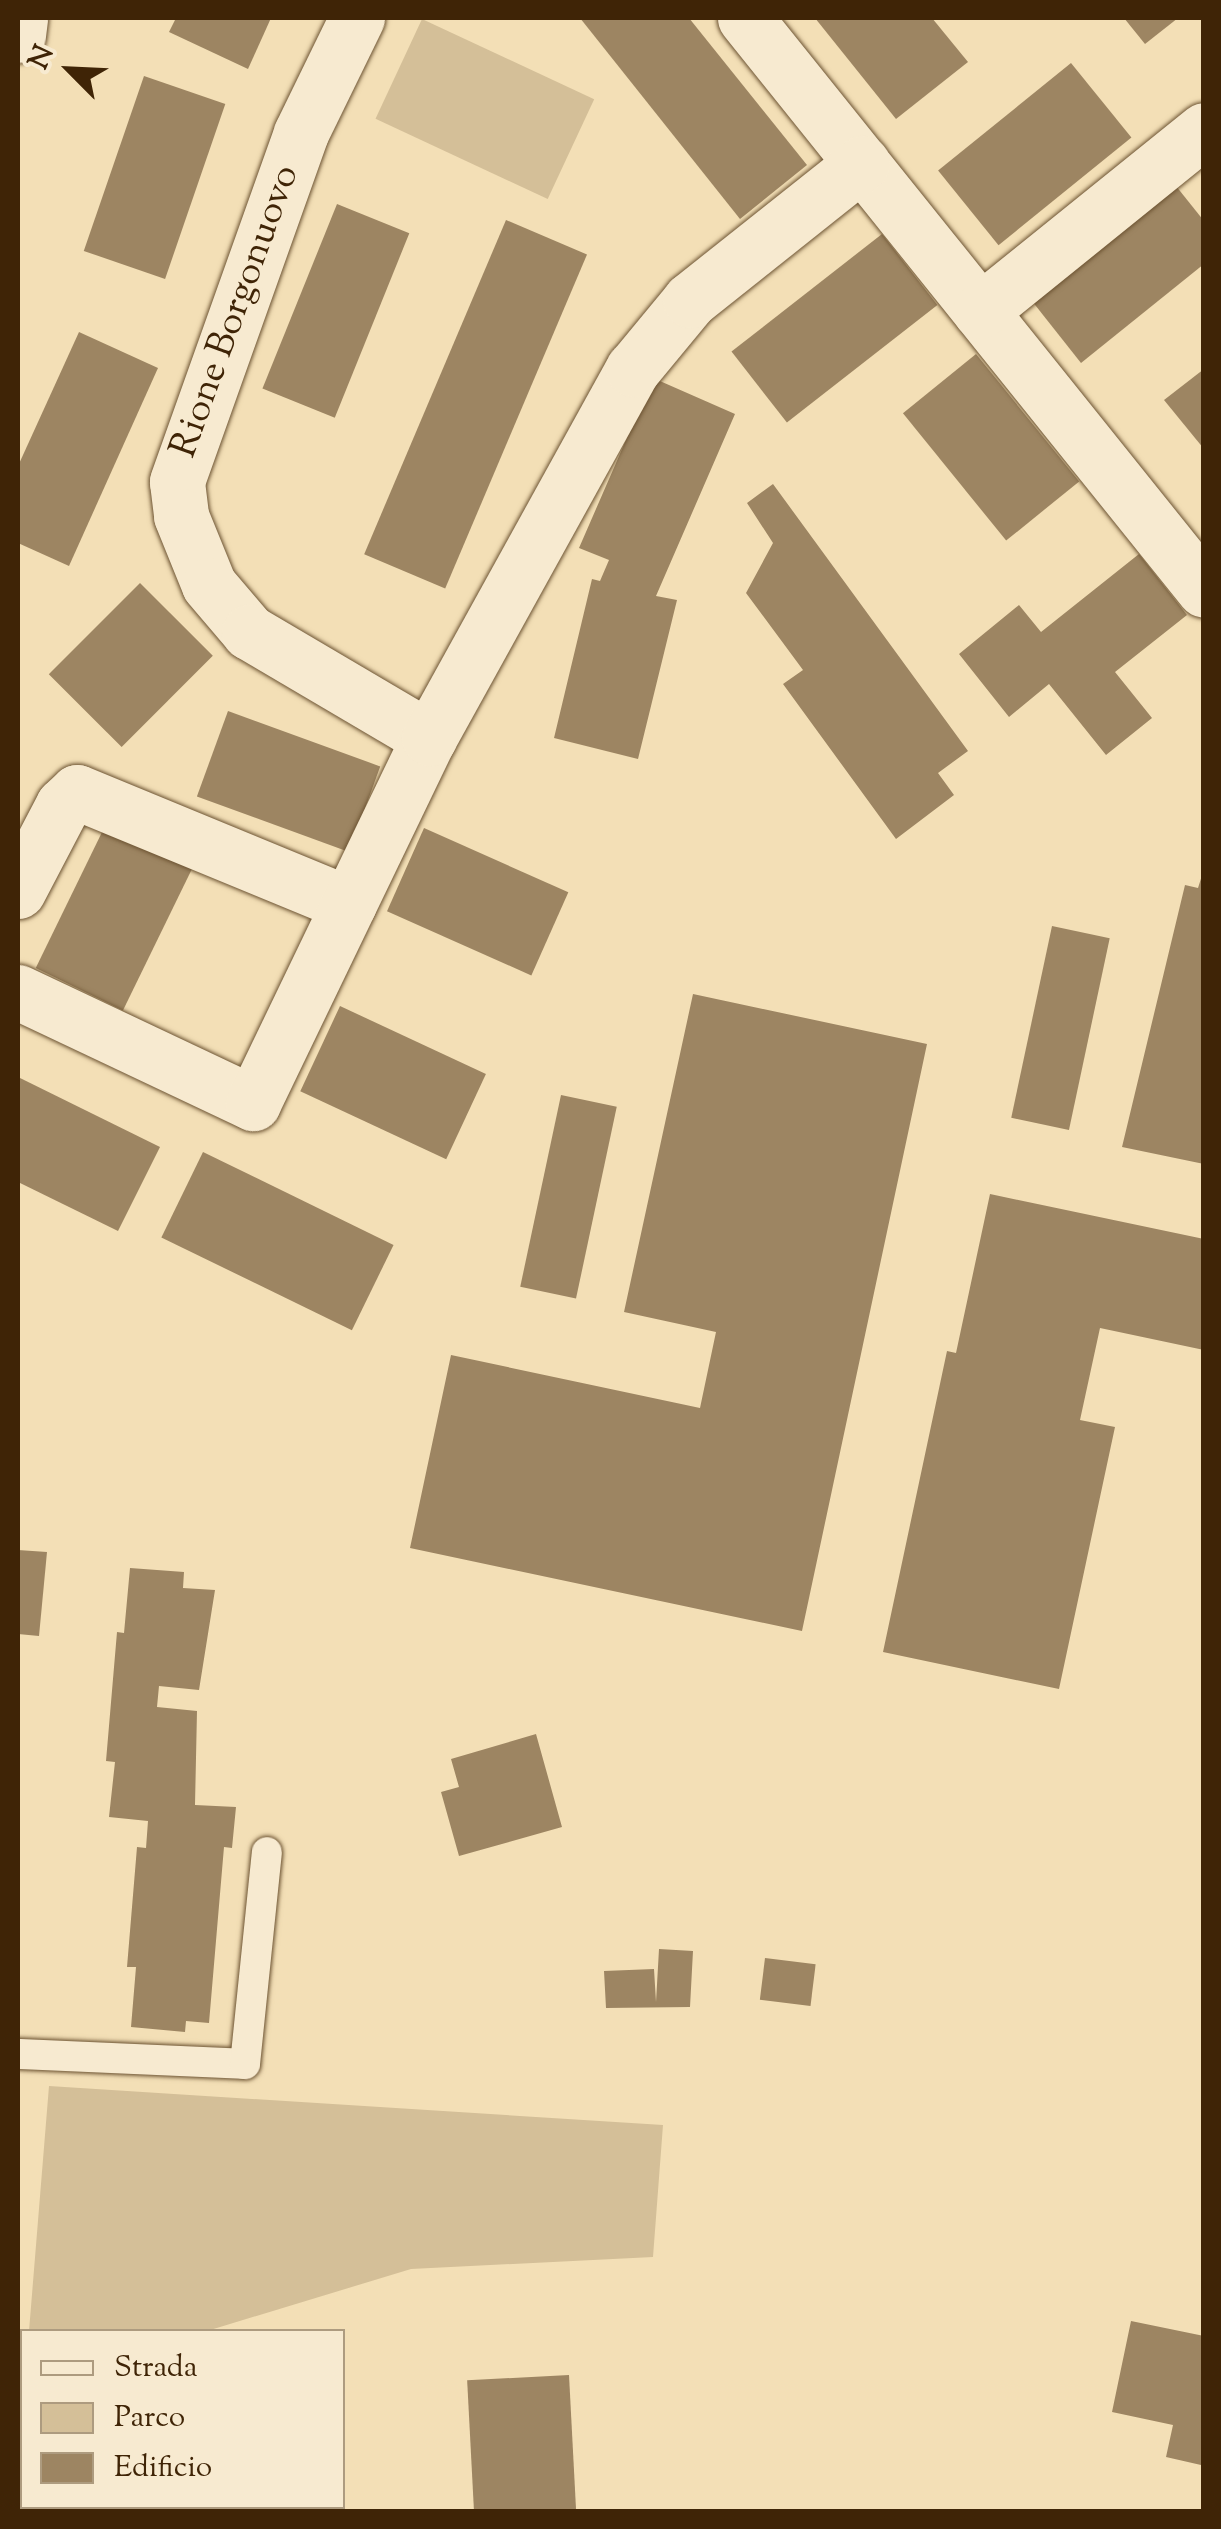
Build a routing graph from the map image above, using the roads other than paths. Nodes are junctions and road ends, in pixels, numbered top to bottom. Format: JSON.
{"nodes":[{"id":1,"x":20,"y":18,"type":"edge"},
{"id":2,"x":356,"y":18,"type":"edge"},
{"id":3,"x":745,"y":18,"type":"edge"},
{"id":4,"x":18,"y":36,"type":"edge"},
{"id":5,"x":1204,"y":130,"type":"edge"},
{"id":6,"x":862,"y":163,"type":"junction"},
{"id":7,"x":980,"y":311,"type":"junction"},
{"id":8,"x":1204,"y":590,"type":"edge"},
{"id":9,"x":429,"y":738,"type":"junction"},
{"id":10,"x":18,"y":891,"type":"edge"},
{"id":11,"x":349,"y":904,"type":"junction"},
{"id":12,"x":18,"y":992,"type":"edge"},
{"id":13,"x":267,"y":1852,"type":"dead end"},
{"id":14,"x":18,"y":2054,"type":"edge"}],
"edges":[{"from":1,"to":4,"type":"street"},
{"from":2,"to":9,"type":"street","name":"Rione Borgonuovo"},
{"from":3,"to":6,"type":"street"},
{"from":5,"to":7,"type":"street"},
{"from":6,"to":7,"type":"street"},
{"from":6,"to":9,"type":"street"},
{"from":7,"to":8,"type":"street"},
{"from":9,"to":11,"type":"street"},
{"from":10,"to":11,"type":"street"},
{"from":11,"to":12,"type":"street"},
{"from":13,"to":14,"type":"lane"}]}
